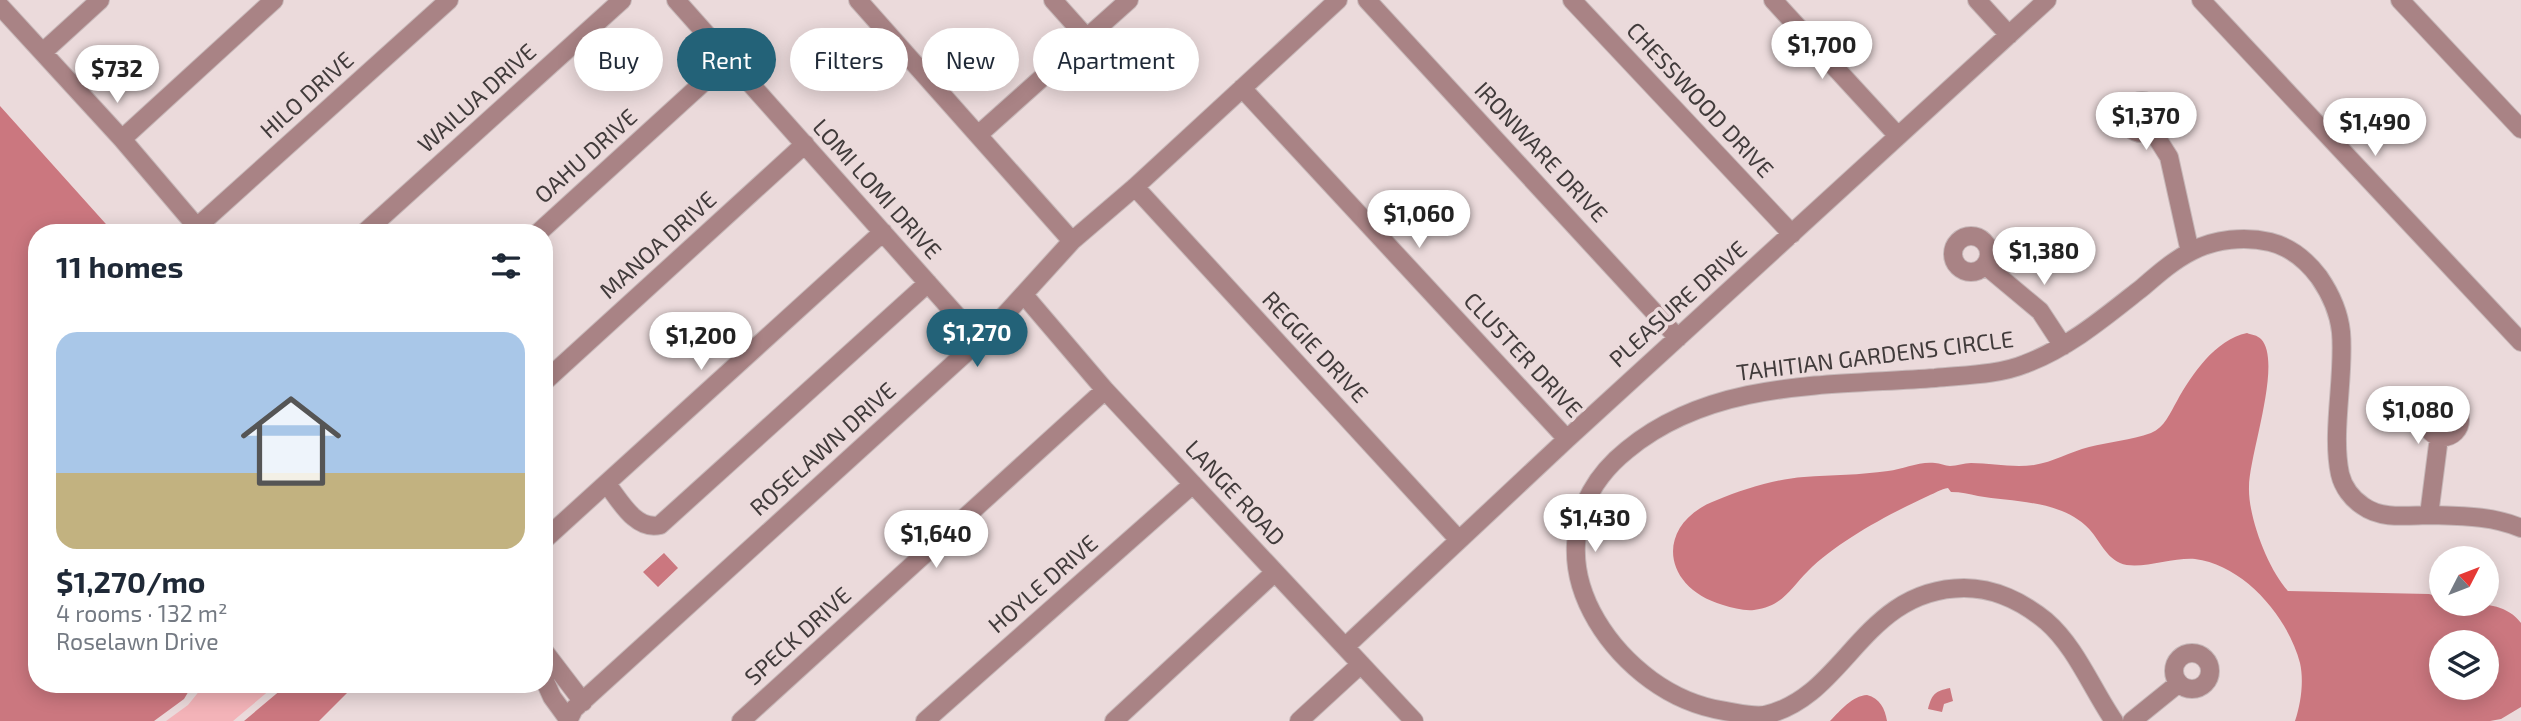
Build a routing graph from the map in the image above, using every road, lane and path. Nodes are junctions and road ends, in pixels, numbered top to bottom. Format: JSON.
{"nodes":[{"id":1,"x":100,"y":0,"type":"edge"},
{"id":2,"x":274,"y":0,"type":"edge"},
{"id":3,"x":449,"y":0,"type":"edge"},
{"id":4,"x":622,"y":0,"type":"edge"},
{"id":5,"x":676,"y":0,"type":"edge"},
{"id":6,"x":859,"y":0,"type":"edge"},
{"id":7,"x":1053,"y":0,"type":"edge"},
{"id":8,"x":1129,"y":0,"type":"edge"},
{"id":9,"x":1338,"y":0,"type":"edge"},
{"id":10,"x":1367,"y":0,"type":"edge"},
{"id":11,"x":1572,"y":0,"type":"edge"},
{"id":12,"x":1773,"y":0,"type":"edge"},
{"id":13,"x":1977,"y":0,"type":"edge"},
{"id":14,"x":2047,"y":0,"type":"edge"},
{"id":15,"x":2202,"y":0,"type":"edge"},
{"id":16,"x":2400,"y":0,"type":"edge"},
{"id":17,"x":0,"y":6,"type":"edge"},
{"id":18,"x":701,"y":28,"type":"edge"},
{"id":19,"x":1078,"y":28,"type":"edge"},
{"id":20,"x":1098,"y":28,"type":"edge"},
{"id":21,"x":2009,"y":35,"type":"junction"},
{"id":22,"x":43,"y":52,"type":"junction"},
{"id":23,"x":1033,"y":86,"type":"edge"},
{"id":24,"x":1242,"y":88,"type":"junction"},
{"id":25,"x":694,"y":91,"type":"edge"},
{"id":26,"x":758,"y":91,"type":"edge"},
{"id":27,"x":2521,"y":129,"type":"edge"},
{"id":28,"x":2152,"y":130,"type":"dead end"},
{"id":29,"x":978,"y":135,"type":"junction"},
{"id":30,"x":1898,"y":136,"type":"junction"},
{"id":31,"x":122,"y":139,"type":"junction"},
{"id":32,"x":805,"y":144,"type":"junction"},
{"id":33,"x":1135,"y":187,"type":"junction"},
{"id":34,"x":195,"y":224,"type":"edge"},
{"id":35,"x":206,"y":224,"type":"edge"},
{"id":36,"x":374,"y":224,"type":"edge"},
{"id":37,"x":548,"y":224,"type":"edge"},
{"id":38,"x":883,"y":232,"type":"junction"},
{"id":39,"x":1792,"y":234,"type":"junction"},
{"id":40,"x":1072,"y":241,"type":"junction"},
{"id":41,"x":2190,"y":252,"type":"junction"},
{"id":42,"x":1985,"y":265,"type":"dead end"},
{"id":43,"x":928,"y":282,"type":"junction"},
{"id":44,"x":1024,"y":295,"type":"junction"},
{"id":45,"x":958,"y":317,"type":"dead end"},
{"id":46,"x":1678,"y":338,"type":"junction"},
{"id":47,"x":2521,"y":342,"type":"edge"},
{"id":48,"x":2063,"y":346,"type":"junction"},
{"id":49,"x":553,"y":374,"type":"edge"},
{"id":50,"x":1105,"y":390,"type":"junction"},
{"id":51,"x":2439,"y":437,"type":"dead end"},
{"id":52,"x":1567,"y":439,"type":"junction"},
{"id":53,"x":607,"y":484,"type":"junction"},
{"id":54,"x":1193,"y":484,"type":"junction"},
{"id":55,"x":2429,"y":515,"type":"junction"},
{"id":56,"x":2521,"y":528,"type":"edge"},
{"id":57,"x":553,"y":532,"type":"edge"},
{"id":58,"x":1459,"y":540,"type":"junction"},
{"id":59,"x":1275,"y":572,"type":"junction"},
{"id":60,"x":1345,"y":647,"type":"junction"},
{"id":61,"x":553,"y":663,"type":"edge"},
{"id":62,"x":1361,"y":664,"type":"junction"},
{"id":63,"x":2179,"y":683,"type":"dead end"},
{"id":64,"x":550,"y":693,"type":"edge"},
{"id":65,"x":583,"y":702,"type":"junction"},
{"id":66,"x":568,"y":720,"type":"edge"},
{"id":67,"x":741,"y":721,"type":"edge"},
{"id":68,"x":925,"y":721,"type":"edge"},
{"id":69,"x":1114,"y":721,"type":"edge"},
{"id":70,"x":1299,"y":721,"type":"edge"},
{"id":71,"x":1414,"y":721,"type":"edge"},
{"id":72,"x":2114,"y":721,"type":"edge"},
{"id":73,"x":2132,"y":721,"type":"edge"}],
"edges":[{"from":1,"to":22,"type":"street"},
{"from":2,"to":31,"type":"street"},
{"from":3,"to":35,"type":"street","name":"HILO DRIVE"},
{"from":4,"to":36,"type":"street","name":"WAILUA DRIVE"},
{"from":5,"to":18,"type":"street","name":"LOMI LOMI DRIVE"},
{"from":6,"to":29,"type":"street"},
{"from":7,"to":19,"type":"street"},
{"from":8,"to":20,"type":"street"},
{"from":9,"to":24,"type":"street","name":"ROSELAWN DRIVE"},
{"from":10,"to":46,"type":"street","name":"IRONWARE DRIVE"},
{"from":11,"to":39,"type":"street","name":"CHESSWOOD DRIVE"},
{"from":12,"to":30,"type":"street"},
{"from":13,"to":21,"type":"street"},
{"from":14,"to":21,"type":"street","name":"PLEASURE DRIVE"},
{"from":15,"to":47,"type":"street"},
{"from":16,"to":27,"type":"street"},
{"from":17,"to":22,"type":"street"},
{"from":21,"to":30,"type":"street","name":"PLEASURE DRIVE"},
{"from":22,"to":31,"type":"street"},
{"from":23,"to":29,"type":"street"},
{"from":24,"to":33,"type":"street","name":"ROSELAWN DRIVE"},
{"from":24,"to":52,"type":"street","name":"CLUSTER DRIVE"},
{"from":25,"to":37,"type":"street","name":"OAHU DRIVE"},
{"from":26,"to":32,"type":"street","name":"LOMI LOMI DRIVE"},
{"from":28,"to":41,"type":"street"},
{"from":29,"to":40,"type":"street"},
{"from":30,"to":39,"type":"street","name":"PLEASURE DRIVE"},
{"from":31,"to":34,"type":"street"},
{"from":32,"to":38,"type":"street","name":"LOMI LOMI DRIVE"},
{"from":32,"to":49,"type":"street","name":"MANOA DRIVE"},
{"from":33,"to":40,"type":"street","name":"ROSELAWN DRIVE"},
{"from":33,"to":58,"type":"street","name":"REGGIE DRIVE"},
{"from":38,"to":43,"type":"street","name":"LOMI LOMI DRIVE"},
{"from":38,"to":53,"type":"street"},
{"from":39,"to":46,"type":"street","name":"PLEASURE DRIVE"},
{"from":40,"to":44,"type":"street","name":"ROSELAWN DRIVE"},
{"from":41,"to":48,"type":"street","name":"TAHITIAN GARDENS CIRCLE"},
{"from":41,"to":55,"type":"street","name":"TAHITIAN GARDENS CIRCLE"},
{"from":42,"to":48,"type":"street","name":"TAHITIAN GARDENS CIRCLE"},
{"from":43,"to":45,"type":"street","name":"LOMI LOMI DRIVE"},
{"from":43,"to":53,"type":"street"},
{"from":44,"to":50,"type":"street","name":"LANGE ROAD"},
{"from":44,"to":65,"type":"street","name":"ROSELAWN DRIVE"},
{"from":46,"to":52,"type":"street","name":"PLEASURE DRIVE"},
{"from":48,"to":72,"type":"street","name":"TAHITIAN GARDENS CIRCLE"},
{"from":50,"to":54,"type":"street","name":"LANGE ROAD"},
{"from":50,"to":67,"type":"street","name":"SPECK DRIVE"},
{"from":51,"to":55,"type":"street"},
{"from":52,"to":58,"type":"street","name":"PLEASURE DRIVE"},
{"from":53,"to":57,"type":"street"},
{"from":54,"to":59,"type":"street","name":"LANGE ROAD"},
{"from":54,"to":68,"type":"street","name":"HOYLE DRIVE"},
{"from":55,"to":56,"type":"street","name":"TAHITIAN GARDENS CIRCLE"},
{"from":58,"to":60,"type":"street","name":"PLEASURE DRIVE"},
{"from":59,"to":60,"type":"street","name":"LANGE ROAD"},
{"from":59,"to":69,"type":"street"},
{"from":60,"to":62,"type":"street","name":"LANGE ROAD"},
{"from":61,"to":65,"type":"street"},
{"from":62,"to":70,"type":"street"},
{"from":62,"to":71,"type":"street","name":"LANGE ROAD"},
{"from":63,"to":73,"type":"street"},
{"from":64,"to":66,"type":"street"},
{"from":65,"to":66,"type":"street","name":"ROSELAWN DRIVE"}]}
